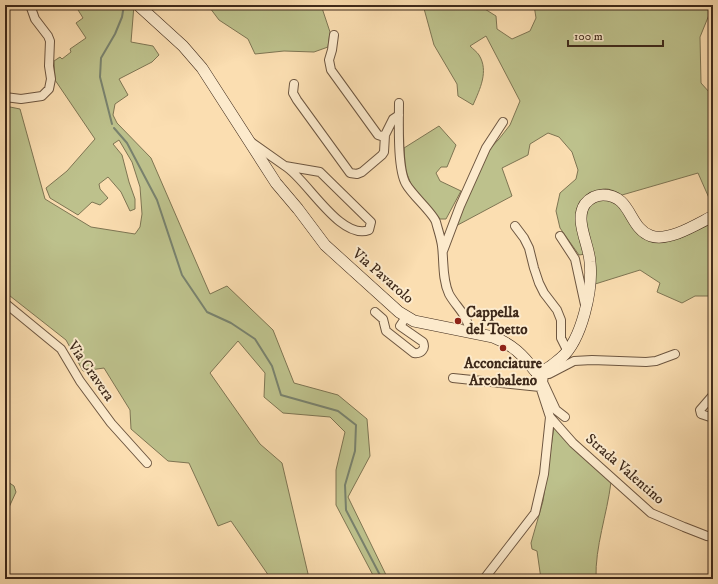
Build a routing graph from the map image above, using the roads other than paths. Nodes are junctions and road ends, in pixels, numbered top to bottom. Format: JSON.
{"nodes":[{"id":1,"x":30,"y":5,"type":"edge"},
{"id":2,"x":138,"y":5,"type":"edge"},
{"id":3,"x":334,"y":36,"type":"dead end"},
{"id":4,"x":294,"y":84,"type":"dead end"},
{"id":5,"x":5,"y":97,"type":"edge"},
{"id":6,"x":399,"y":103,"type":"dead end"},
{"id":7,"x":399,"y":116,"type":"junction"},
{"id":8,"x":502,"y":122,"type":"dead end"},
{"id":9,"x":385,"y":135,"type":"junction"},
{"id":10,"x":249,"y":141,"type":"junction"},
{"id":11,"x":285,"y":166,"type":"junction"},
{"id":12,"x":713,"y":216,"type":"edge"},
{"id":13,"x":515,"y":226,"type":"dead end"},
{"id":14,"x":560,"y":236,"type":"dead end"},
{"id":15,"x":442,"y":252,"type":"junction"},
{"id":16,"x":5,"y":303,"type":"edge"},
{"id":17,"x":586,"y":308,"type":"junction"},
{"id":18,"x":375,"y":312,"type":"dead end"},
{"id":19,"x":406,"y":317,"type":"junction"},
{"id":20,"x":469,"y":333,"type":"junction"},
{"id":21,"x":567,"y":350,"type":"junction"},
{"id":22,"x":675,"y":354,"type":"dead end"},
{"id":23,"x":541,"y":372,"type":"junction"},
{"id":24,"x":453,"y":378,"type":"dead end"},
{"id":25,"x":540,"y":387,"type":"junction"},
{"id":26,"x":713,"y":395,"type":"edge"},
{"id":27,"x":565,"y":416,"type":"dead end"},
{"id":28,"x":550,"y":417,"type":"junction"},
{"id":29,"x":713,"y":418,"type":"edge"},
{"id":30,"x":147,"y":463,"type":"dead end"},
{"id":31,"x":713,"y":537,"type":"edge"},
{"id":32,"x":484,"y":579,"type":"edge"}],
"edges":[{"from":1,"to":5,"type":"street"},
{"from":2,"to":10,"type":"street","name":"Via Pavarolo"},
{"from":3,"to":9,"type":"street"},
{"from":4,"to":9,"type":"street"},
{"from":6,"to":7,"type":"street"},
{"from":7,"to":9,"type":"street"},
{"from":7,"to":15,"type":"street"},
{"from":8,"to":15,"type":"street"},
{"from":10,"to":11,"type":"street"},
{"from":10,"to":19,"type":"street","name":"Via Pavarolo"},
{"from":11,"to":11,"type":"street"},
{"from":12,"to":17,"type":"street"},
{"from":13,"to":21,"type":"street"},
{"from":14,"to":17,"type":"street"},
{"from":15,"to":20,"type":"street"},
{"from":16,"to":30,"type":"street","name":"Via Cravera"},
{"from":17,"to":21,"type":"street"},
{"from":18,"to":19,"type":"street"},
{"from":19,"to":20,"type":"street","name":"Via Pavarolo"},
{"from":20,"to":23,"type":"street","name":"Via Pavarolo"},
{"from":21,"to":23,"type":"street"},
{"from":22,"to":23,"type":"street"},
{"from":23,"to":25,"type":"street"},
{"from":23,"to":27,"type":"street"},
{"from":24,"to":25,"type":"street"},
{"from":25,"to":28,"type":"street"},
{"from":26,"to":29,"type":"street"},
{"from":28,"to":31,"type":"street","name":"Strada Valentino"},
{"from":28,"to":32,"type":"street"}]}
